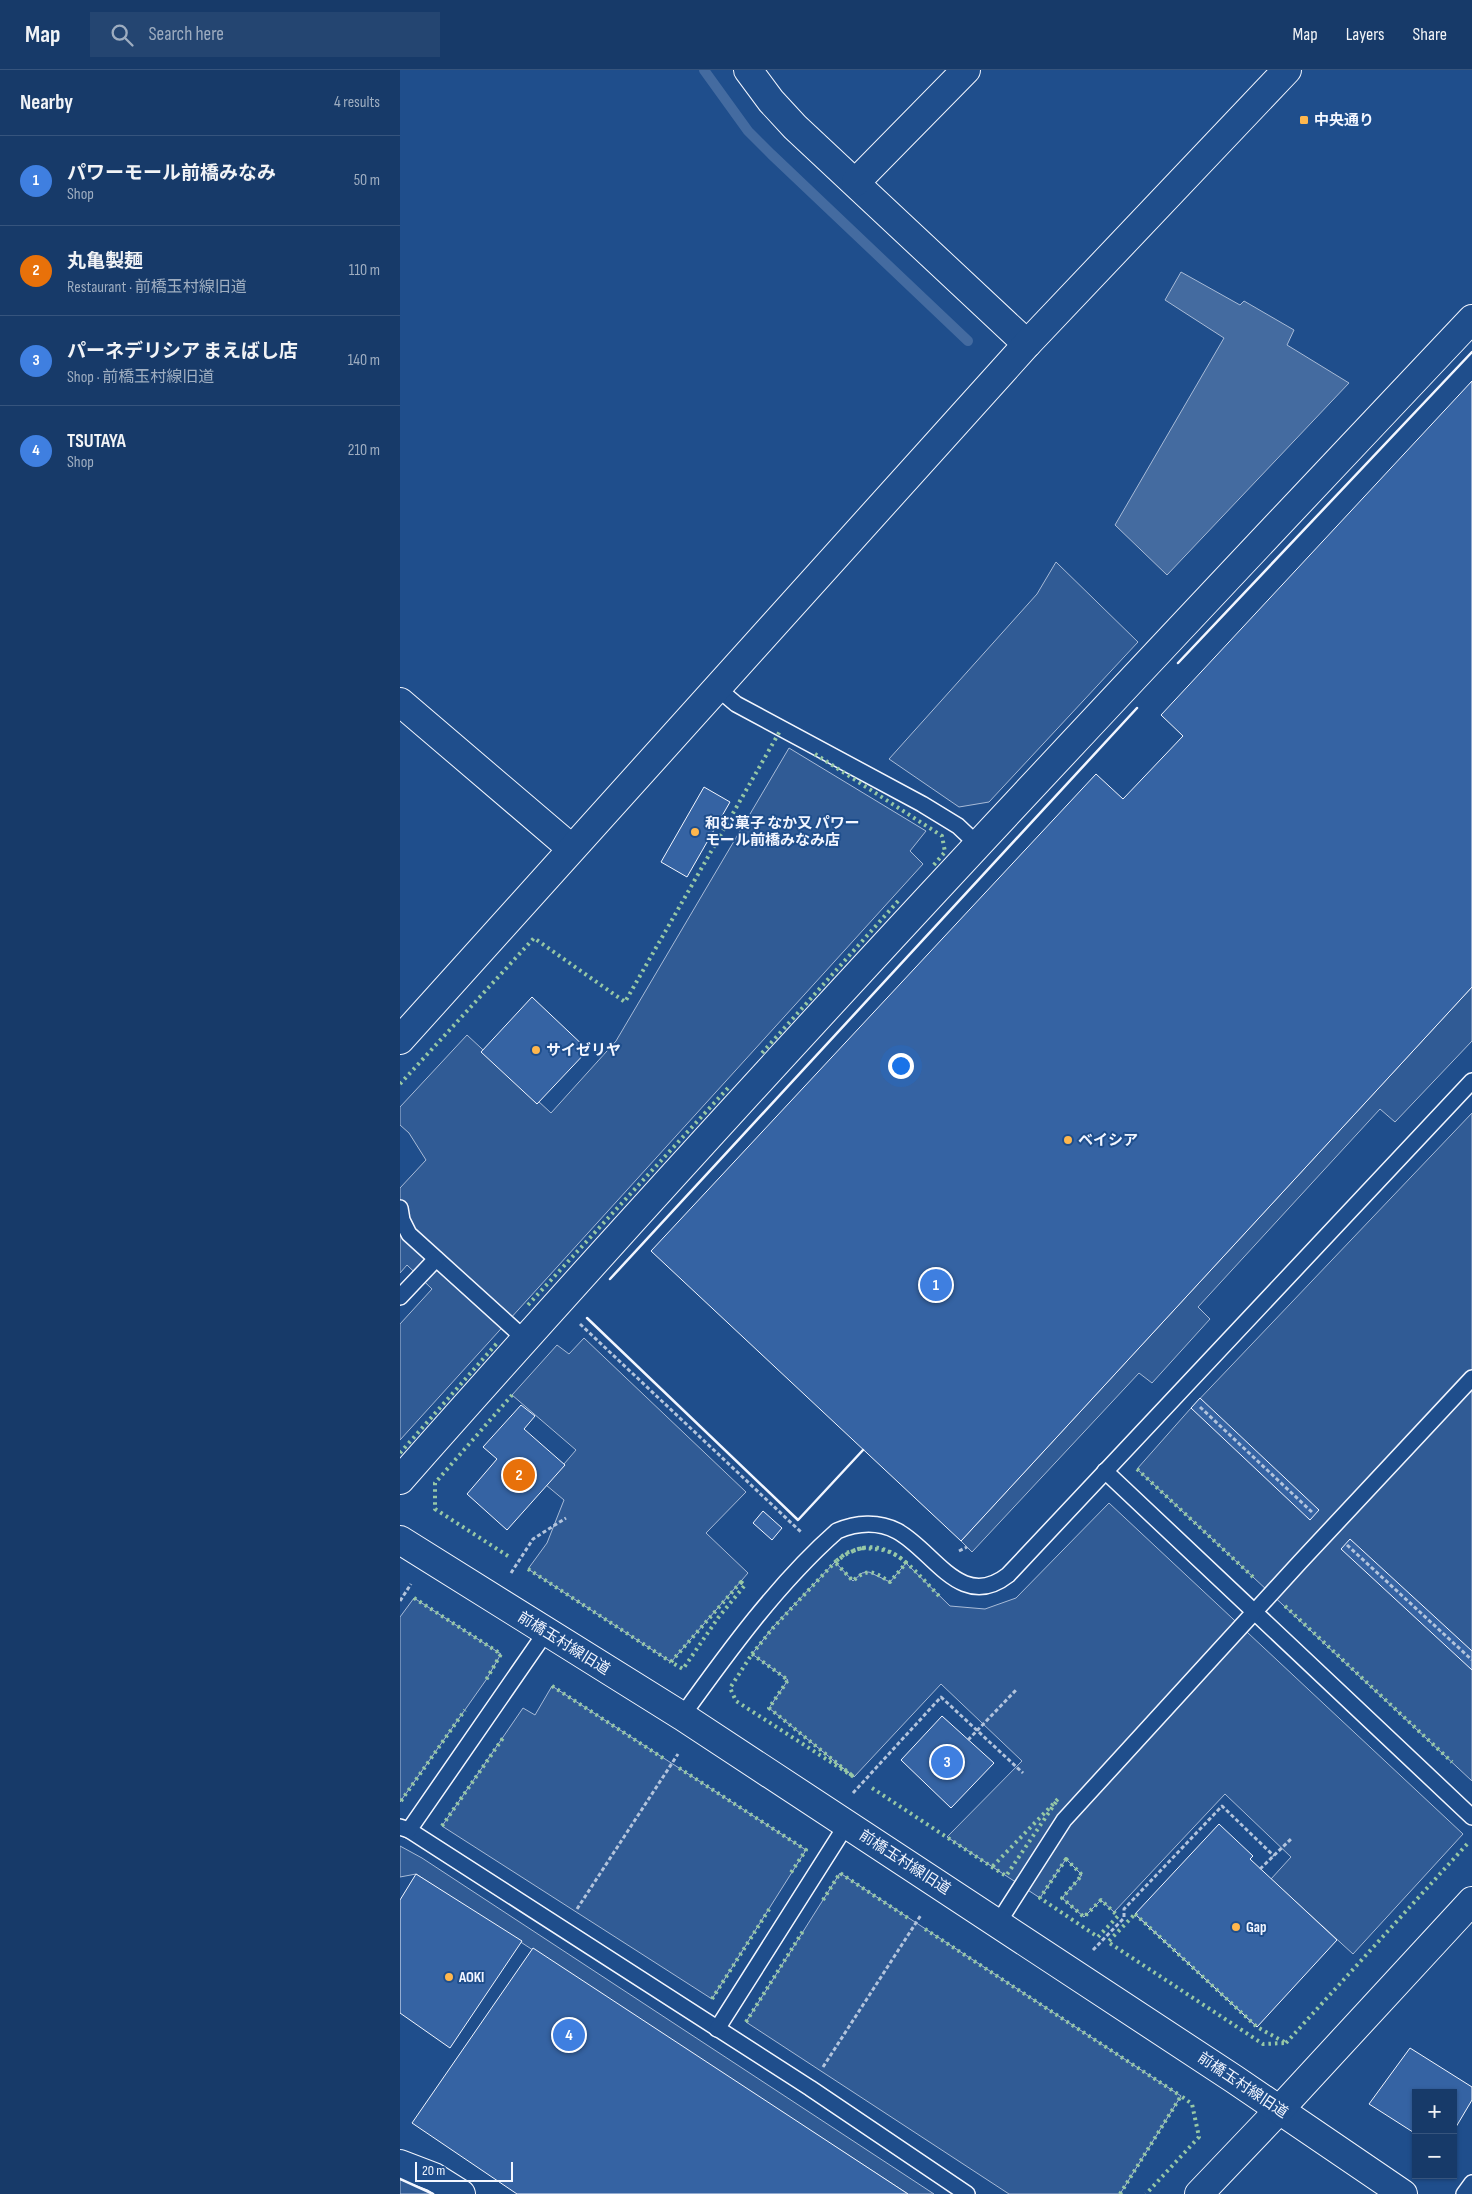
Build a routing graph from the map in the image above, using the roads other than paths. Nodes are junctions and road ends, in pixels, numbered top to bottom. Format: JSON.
{"nodes":[{"id":1,"x":748,"y":70,"type":"edge"},
{"id":2,"x":966,"y":70,"type":"edge"},
{"id":3,"x":1287,"y":70,"type":"edge"},
{"id":4,"x":856,"y":182,"type":"junction"},
{"id":5,"x":1472,"y":319,"type":"edge"},
{"id":6,"x":1027,"y":344,"type":"junction"},
{"id":7,"x":716,"y":687,"type":"junction"},
{"id":8,"x":400,"y":702,"type":"edge"},
{"id":9,"x":977,"y":844,"type":"junction"},
{"id":10,"x":571,"y":848,"type":"junction"},
{"id":11,"x":400,"y":1040,"type":"edge"},
{"id":12,"x":1472,"y":1081,"type":"edge"},
{"id":13,"x":400,"y":1208,"type":"edge"},
{"id":14,"x":404,"y":1231,"type":"edge"},
{"id":15,"x":436,"y":1259,"type":"junction"},
{"id":16,"x":400,"y":1298,"type":"edge"},
{"id":17,"x":524,"y":1339,"type":"junction"},
{"id":18,"x":1472,"y":1378,"type":"edge"},
{"id":19,"x":1105,"y":1471,"type":"junction"},
{"id":20,"x":400,"y":1480,"type":"edge"},
{"id":21,"x":400,"y":1540,"type":"edge"},
{"id":22,"x":1255,"y":1611,"type":"junction"},
{"id":23,"x":546,"y":1632,"type":"junction"},
{"id":24,"x":682,"y":1716,"type":"junction"},
{"id":25,"x":1472,"y":1817,"type":"edge"},
{"id":26,"x":847,"y":1824,"type":"junction"},
{"id":27,"x":404,"y":1829,"type":"edge"},
{"id":28,"x":1472,"y":1901,"type":"edge"},
{"id":29,"x":998,"y":1923,"type":"junction"},
{"id":30,"x":717,"y":2028,"type":"junction"},
{"id":31,"x":1280,"y":2109,"type":"junction"},
{"id":32,"x":400,"y":2164,"type":"edge"},
{"id":33,"x":1472,"y":2183,"type":"edge"},
{"id":34,"x":461,"y":2194,"type":"edge"},
{"id":35,"x":967,"y":2194,"type":"edge"},
{"id":36,"x":1199,"y":2194,"type":"edge"},
{"id":37,"x":1403,"y":2194,"type":"edge"},
{"id":38,"x":1464,"y":2194,"type":"edge"}],
"edges":[{"from":1,"to":4,"type":"street"},
{"from":2,"to":4,"type":"street"},
{"from":3,"to":6,"type":"street"},
{"from":4,"to":6,"type":"street"},
{"from":5,"to":9,"type":"street"},
{"from":6,"to":7,"type":"street"},
{"from":7,"to":9,"type":"lane"},
{"from":7,"to":10,"type":"street"},
{"from":8,"to":10,"type":"street"},
{"from":9,"to":17,"type":"street"},
{"from":10,"to":11,"type":"street"},
{"from":12,"to":19,"type":"lane"},
{"from":13,"to":14,"type":"lane"},
{"from":14,"to":15,"type":"lane"},
{"from":15,"to":16,"type":"lane"},
{"from":15,"to":17,"type":"lane"},
{"from":17,"to":20,"type":"street"},
{"from":18,"to":22,"type":"lane"},
{"from":19,"to":22,"type":"lane"},
{"from":19,"to":24,"type":"lane"},
{"from":21,"to":23,"type":"street","name":"前橋玉村線旧道"},
{"from":22,"to":25,"type":"lane"},
{"from":22,"to":29,"type":"lane"},
{"from":23,"to":24,"type":"street","name":"前橋玉村線旧道"},
{"from":23,"to":27,"type":"lane"},
{"from":24,"to":26,"type":"street","name":"前橋玉村線旧道"},
{"from":26,"to":29,"type":"street","name":"前橋玉村線旧道"},
{"from":26,"to":30,"type":"lane"},
{"from":27,"to":30,"type":"lane"},
{"from":28,"to":31,"type":"street"},
{"from":29,"to":31,"type":"street","name":"前橋玉村線旧道"},
{"from":30,"to":35,"type":"lane"},
{"from":31,"to":36,"type":"street"},
{"from":31,"to":37,"type":"street","name":"前橋玉村線旧道"},
{"from":32,"to":34,"type":"street"},
{"from":33,"to":38,"type":"lane"}]}
